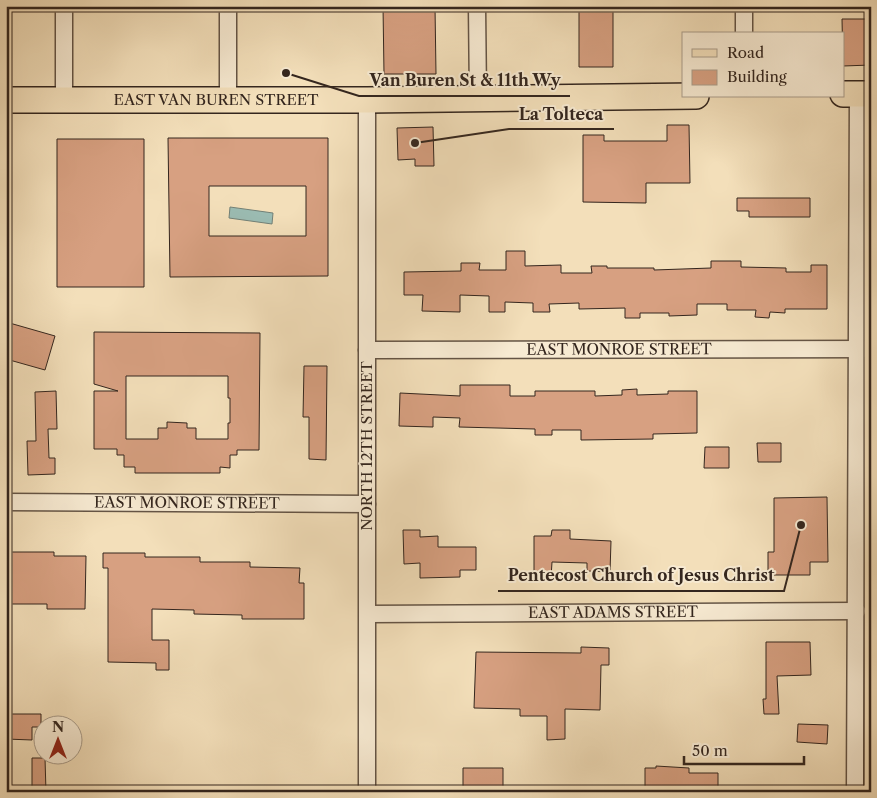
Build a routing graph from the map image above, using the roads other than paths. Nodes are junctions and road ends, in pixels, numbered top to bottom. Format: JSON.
{"nodes":[{"id":1,"x":64,"y":6,"type":"edge"},
{"id":2,"x":228,"y":6,"type":"edge"},
{"id":3,"x":477,"y":6,"type":"edge"},
{"id":4,"x":744,"y":6,"type":"edge"},
{"id":5,"x":744,"y":32,"type":"edge"},
{"id":6,"x":858,"y":94,"type":"edge"},
{"id":7,"x":682,"y":96,"type":"edge"},
{"id":8,"x":478,"y":98,"type":"junction"},
{"id":9,"x":6,"y":100,"type":"edge"},
{"id":10,"x":64,"y":100,"type":"junction"},
{"id":11,"x":367,"y":100,"type":"junction"},
{"id":12,"x":228,"y":101,"type":"junction"},
{"id":13,"x":864,"y":349,"type":"edge"},
{"id":14,"x":367,"y":350,"type":"junction"},
{"id":15,"x":6,"y":502,"type":"edge"},
{"id":16,"x":367,"y":504,"type":"junction"},
{"id":17,"x":857,"y":611,"type":"junction"},
{"id":18,"x":368,"y":614,"type":"junction"},
{"id":19,"x":367,"y":792,"type":"edge"},
{"id":20,"x":855,"y":792,"type":"edge"}],
"edges":[{"from":1,"to":10,"type":"street"},
{"from":2,"to":12,"type":"street"},
{"from":3,"to":8,"type":"street"},
{"from":4,"to":5,"type":"street"},
{"from":6,"to":13,"type":"street"},
{"from":7,"to":8,"type":"main road","name":"EAST VAN BUREN STREET"},
{"from":8,"to":11,"type":"main road","name":"EAST VAN BUREN STREET"},
{"from":9,"to":10,"type":"main road","name":"EAST VAN BUREN STREET"},
{"from":10,"to":12,"type":"main road","name":"EAST VAN BUREN STREET"},
{"from":11,"to":12,"type":"main road","name":"EAST VAN BUREN STREET"},
{"from":11,"to":14,"type":"street","name":"NORTH 12TH STREET"},
{"from":13,"to":14,"type":"street","name":"EAST MONROE STREET"},
{"from":13,"to":17,"type":"street"},
{"from":14,"to":16,"type":"street","name":"NORTH 12TH STREET"},
{"from":15,"to":16,"type":"street","name":"EAST MONROE STREET"},
{"from":16,"to":18,"type":"street","name":"NORTH 12TH STREET"},
{"from":17,"to":18,"type":"street","name":"EAST ADAMS STREET"},
{"from":17,"to":20,"type":"street"},
{"from":18,"to":19,"type":"street","name":"NORTH 12TH STREET"}]}
